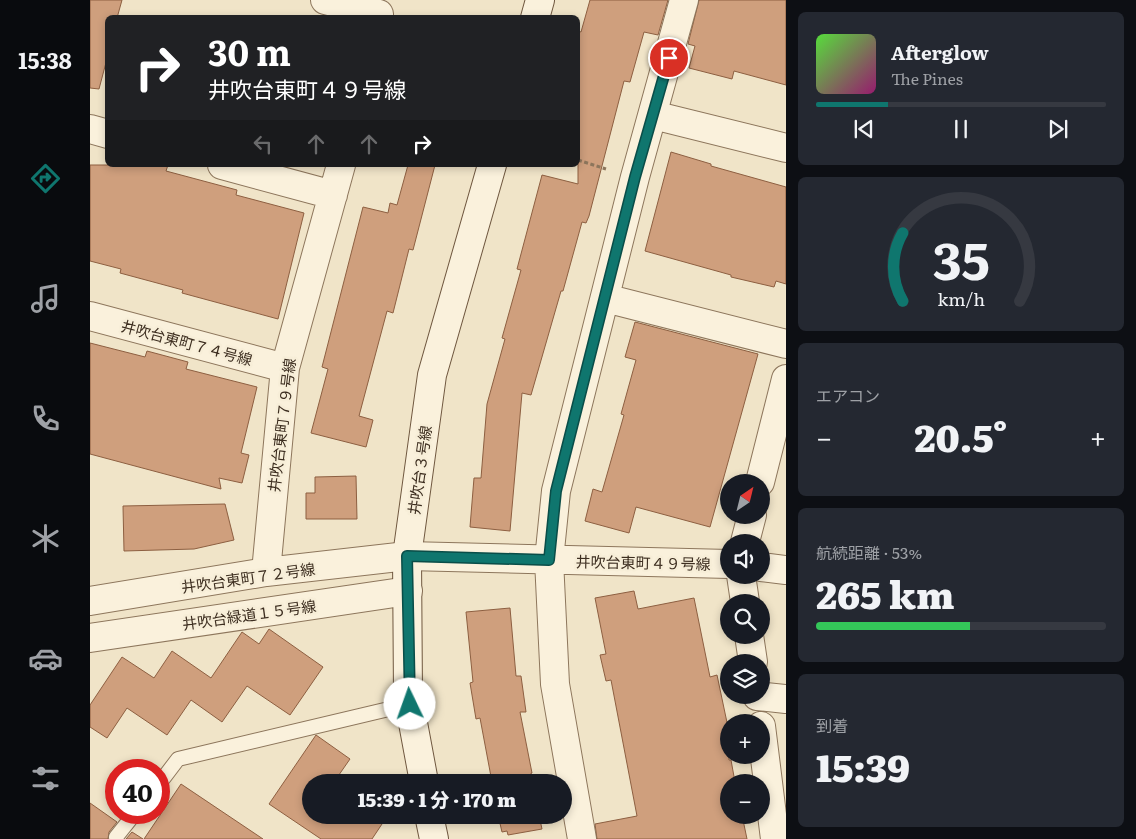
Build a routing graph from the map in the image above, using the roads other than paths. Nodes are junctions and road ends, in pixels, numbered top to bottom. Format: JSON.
{"nodes":[{"id":1,"x":325,"y":0,"type":"edge"},
{"id":2,"x":540,"y":0,"type":"edge"},
{"id":3,"x":684,"y":0,"type":"edge"},
{"id":4,"x":380,"y":11,"type":"edge"},
{"id":5,"x":536,"y":15,"type":"edge"},
{"id":6,"x":653,"y":115,"type":"junction"},
{"id":7,"x":90,"y":129,"type":"edge"},
{"id":8,"x":105,"y":133,"type":"edge"},
{"id":9,"x":786,"y":148,"type":"edge"},
{"id":10,"x":229,"y":167,"type":"edge"},
{"id":11,"x":340,"y":167,"type":"edge"},
{"id":12,"x":491,"y":167,"type":"edge"},
{"id":13,"x":333,"y":195,"type":"junction"},
{"id":14,"x":605,"y":298,"type":"junction"},
{"id":15,"x":90,"y":316,"type":"edge"},
{"id":16,"x":786,"y":344,"type":"edge"},
{"id":17,"x":285,"y":368,"type":"junction"},
{"id":18,"x":786,"y":379,"type":"edge"},
{"id":19,"x":762,"y":474,"type":"edge"},
{"id":20,"x":407,"y":556,"type":"junction"},
{"id":21,"x":549,"y":560,"type":"junction"},
{"id":22,"x":720,"y":564,"type":"edge"},
{"id":23,"x":770,"y":568,"type":"edge"},
{"id":24,"x":786,"y":570,"type":"edge"},
{"id":25,"x":266,"y":572,"type":"junction"},
{"id":26,"x":408,"y":590,"type":"junction"},
{"id":27,"x":90,"y":601,"type":"edge"},
{"id":28,"x":90,"y":638,"type":"edge"},
{"id":29,"x":770,"y":697,"type":"edge"},
{"id":30,"x":786,"y":699,"type":"edge"},
{"id":31,"x":410,"y":704,"type":"junction"},
{"id":32,"x":766,"y":764,"type":"edge"},
{"id":33,"x":170,"y":770,"type":"edge"},
{"id":34,"x":423,"y":774,"type":"edge"},
{"id":35,"x":126,"y":824,"type":"edge"},
{"id":36,"x":431,"y":824,"type":"edge"},
{"id":37,"x":116,"y":837,"type":"dead end"},
{"id":38,"x":434,"y":839,"type":"edge"},
{"id":39,"x":582,"y":839,"type":"edge"},
{"id":40,"x":775,"y":839,"type":"edge"}],
"edges":[{"from":1,"to":4,"type":"street"},
{"from":2,"to":5,"type":"street"},
{"from":3,"to":6,"type":"street"},
{"from":6,"to":9,"type":"street"},
{"from":6,"to":14,"type":"street"},
{"from":7,"to":8,"type":"street"},
{"from":10,"to":13,"type":"street"},
{"from":11,"to":13,"type":"street","name":"井吹台東町７９号線"},
{"from":12,"to":20,"type":"street","name":"井吹台３号線"},
{"from":13,"to":17,"type":"street","name":"井吹台東町７９号線"},
{"from":14,"to":16,"type":"street"},
{"from":14,"to":21,"type":"street"},
{"from":15,"to":17,"type":"street","name":"井吹台東町７４号線"},
{"from":17,"to":25,"type":"street","name":"井吹台東町７９号線"},
{"from":18,"to":19,"type":"street"},
{"from":20,"to":21,"type":"street","name":"井吹台東町４９号線"},
{"from":20,"to":25,"type":"street","name":"井吹台東町７２号線"},
{"from":20,"to":26,"type":"street","name":"井吹台３号線"},
{"from":21,"to":22,"type":"street","name":"井吹台東町４９号線"},
{"from":21,"to":39,"type":"street"},
{"from":23,"to":24,"type":"street"},
{"from":25,"to":27,"type":"street","name":"井吹台東町７２号線"},
{"from":26,"to":28,"type":"street","name":"井吹台緑道１５号線"},
{"from":26,"to":31,"type":"street","name":"井吹台３号線"},
{"from":29,"to":30,"type":"street"},
{"from":31,"to":33,"type":"lane"},
{"from":31,"to":34,"type":"street","name":"井吹台３号線"},
{"from":32,"to":40,"type":"street"},
{"from":35,"to":37,"type":"lane"},
{"from":36,"to":38,"type":"street"}]}
